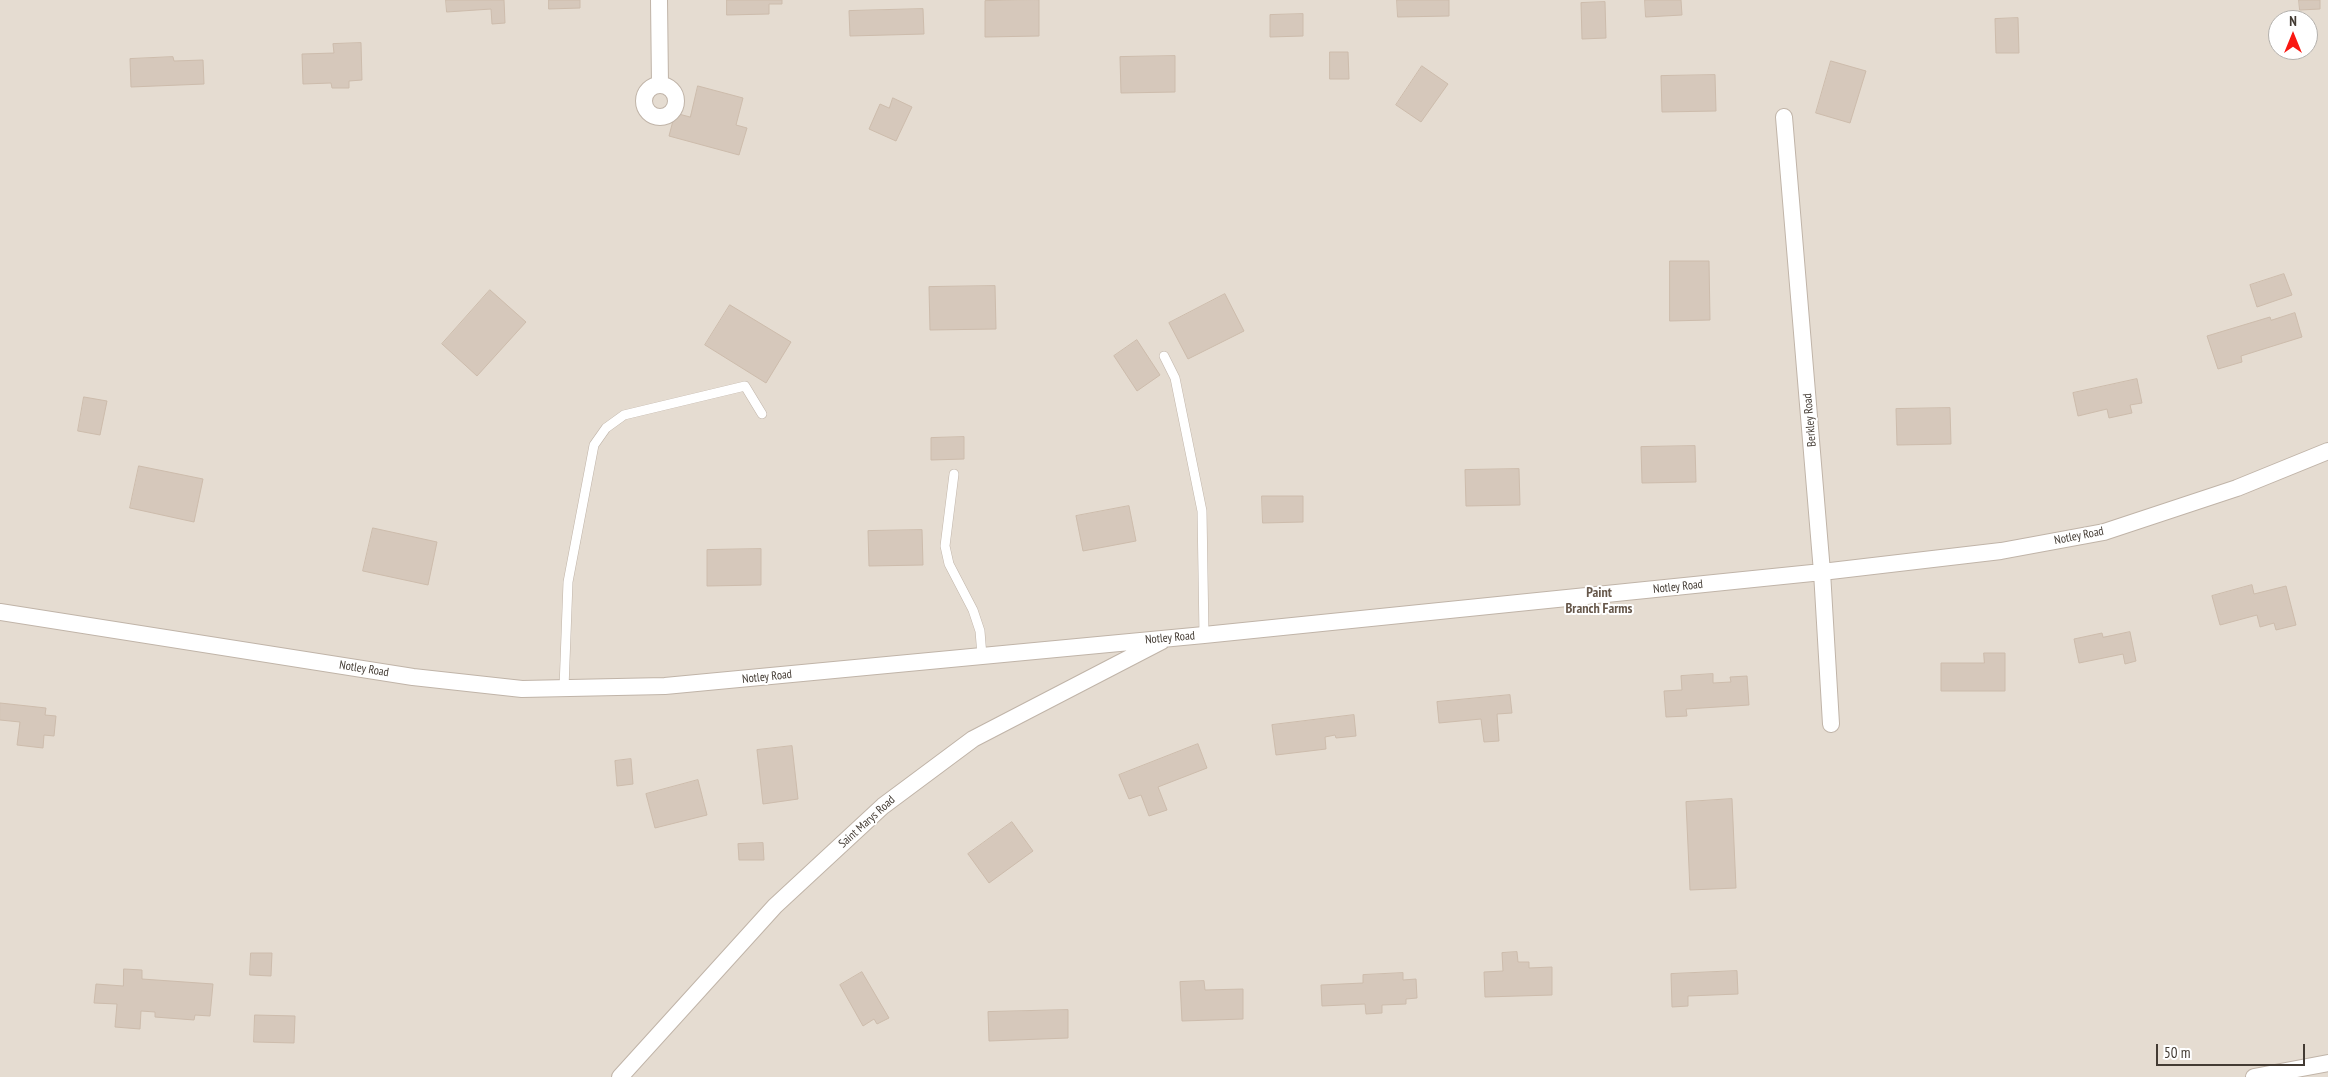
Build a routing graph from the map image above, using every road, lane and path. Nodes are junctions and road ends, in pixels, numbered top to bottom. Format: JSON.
{"nodes":[{"id":1,"x":659,"y":0,"type":"edge"},
{"id":2,"x":660,"y":84,"type":"dead end"},
{"id":3,"x":1784,"y":117,"type":"dead end"},
{"id":4,"x":1164,"y":356,"type":"dead end"},
{"id":5,"x":762,"y":414,"type":"dead end"},
{"id":6,"x":2328,"y":451,"type":"edge"},
{"id":7,"x":954,"y":474,"type":"dead end"},
{"id":8,"x":1822,"y":572,"type":"junction"},
{"id":9,"x":0,"y":612,"type":"edge"},
{"id":10,"x":1204,"y":635,"type":"junction"},
{"id":11,"x":1168,"y":638,"type":"junction"},
{"id":12,"x":982,"y":656,"type":"junction"},
{"id":13,"x":564,"y":688,"type":"junction"},
{"id":14,"x":1831,"y":724,"type":"dead end"},
{"id":15,"x":2328,"y":1063,"type":"edge"},
{"id":16,"x":620,"y":1077,"type":"edge"},
{"id":17,"x":2254,"y":1077,"type":"edge"}],
"edges":[{"from":1,"to":2,"type":"street"},
{"from":3,"to":8,"type":"street","name":"Berkley Road"},
{"from":4,"to":10,"type":"lane"},
{"from":5,"to":13,"type":"lane"},
{"from":6,"to":8,"type":"street","name":"Notley Road"},
{"from":7,"to":12,"type":"lane"},
{"from":8,"to":10,"type":"street","name":"Notley Road"},
{"from":8,"to":14,"type":"street","name":"Berkley Road"},
{"from":9,"to":13,"type":"street","name":"Notley Road"},
{"from":10,"to":11,"type":"street","name":"Notley Road"},
{"from":11,"to":12,"type":"street","name":"Notley Road"},
{"from":11,"to":16,"type":"street","name":"Saint Marys Road"},
{"from":12,"to":13,"type":"street","name":"Notley Road"},
{"from":15,"to":17,"type":"street"}]}
